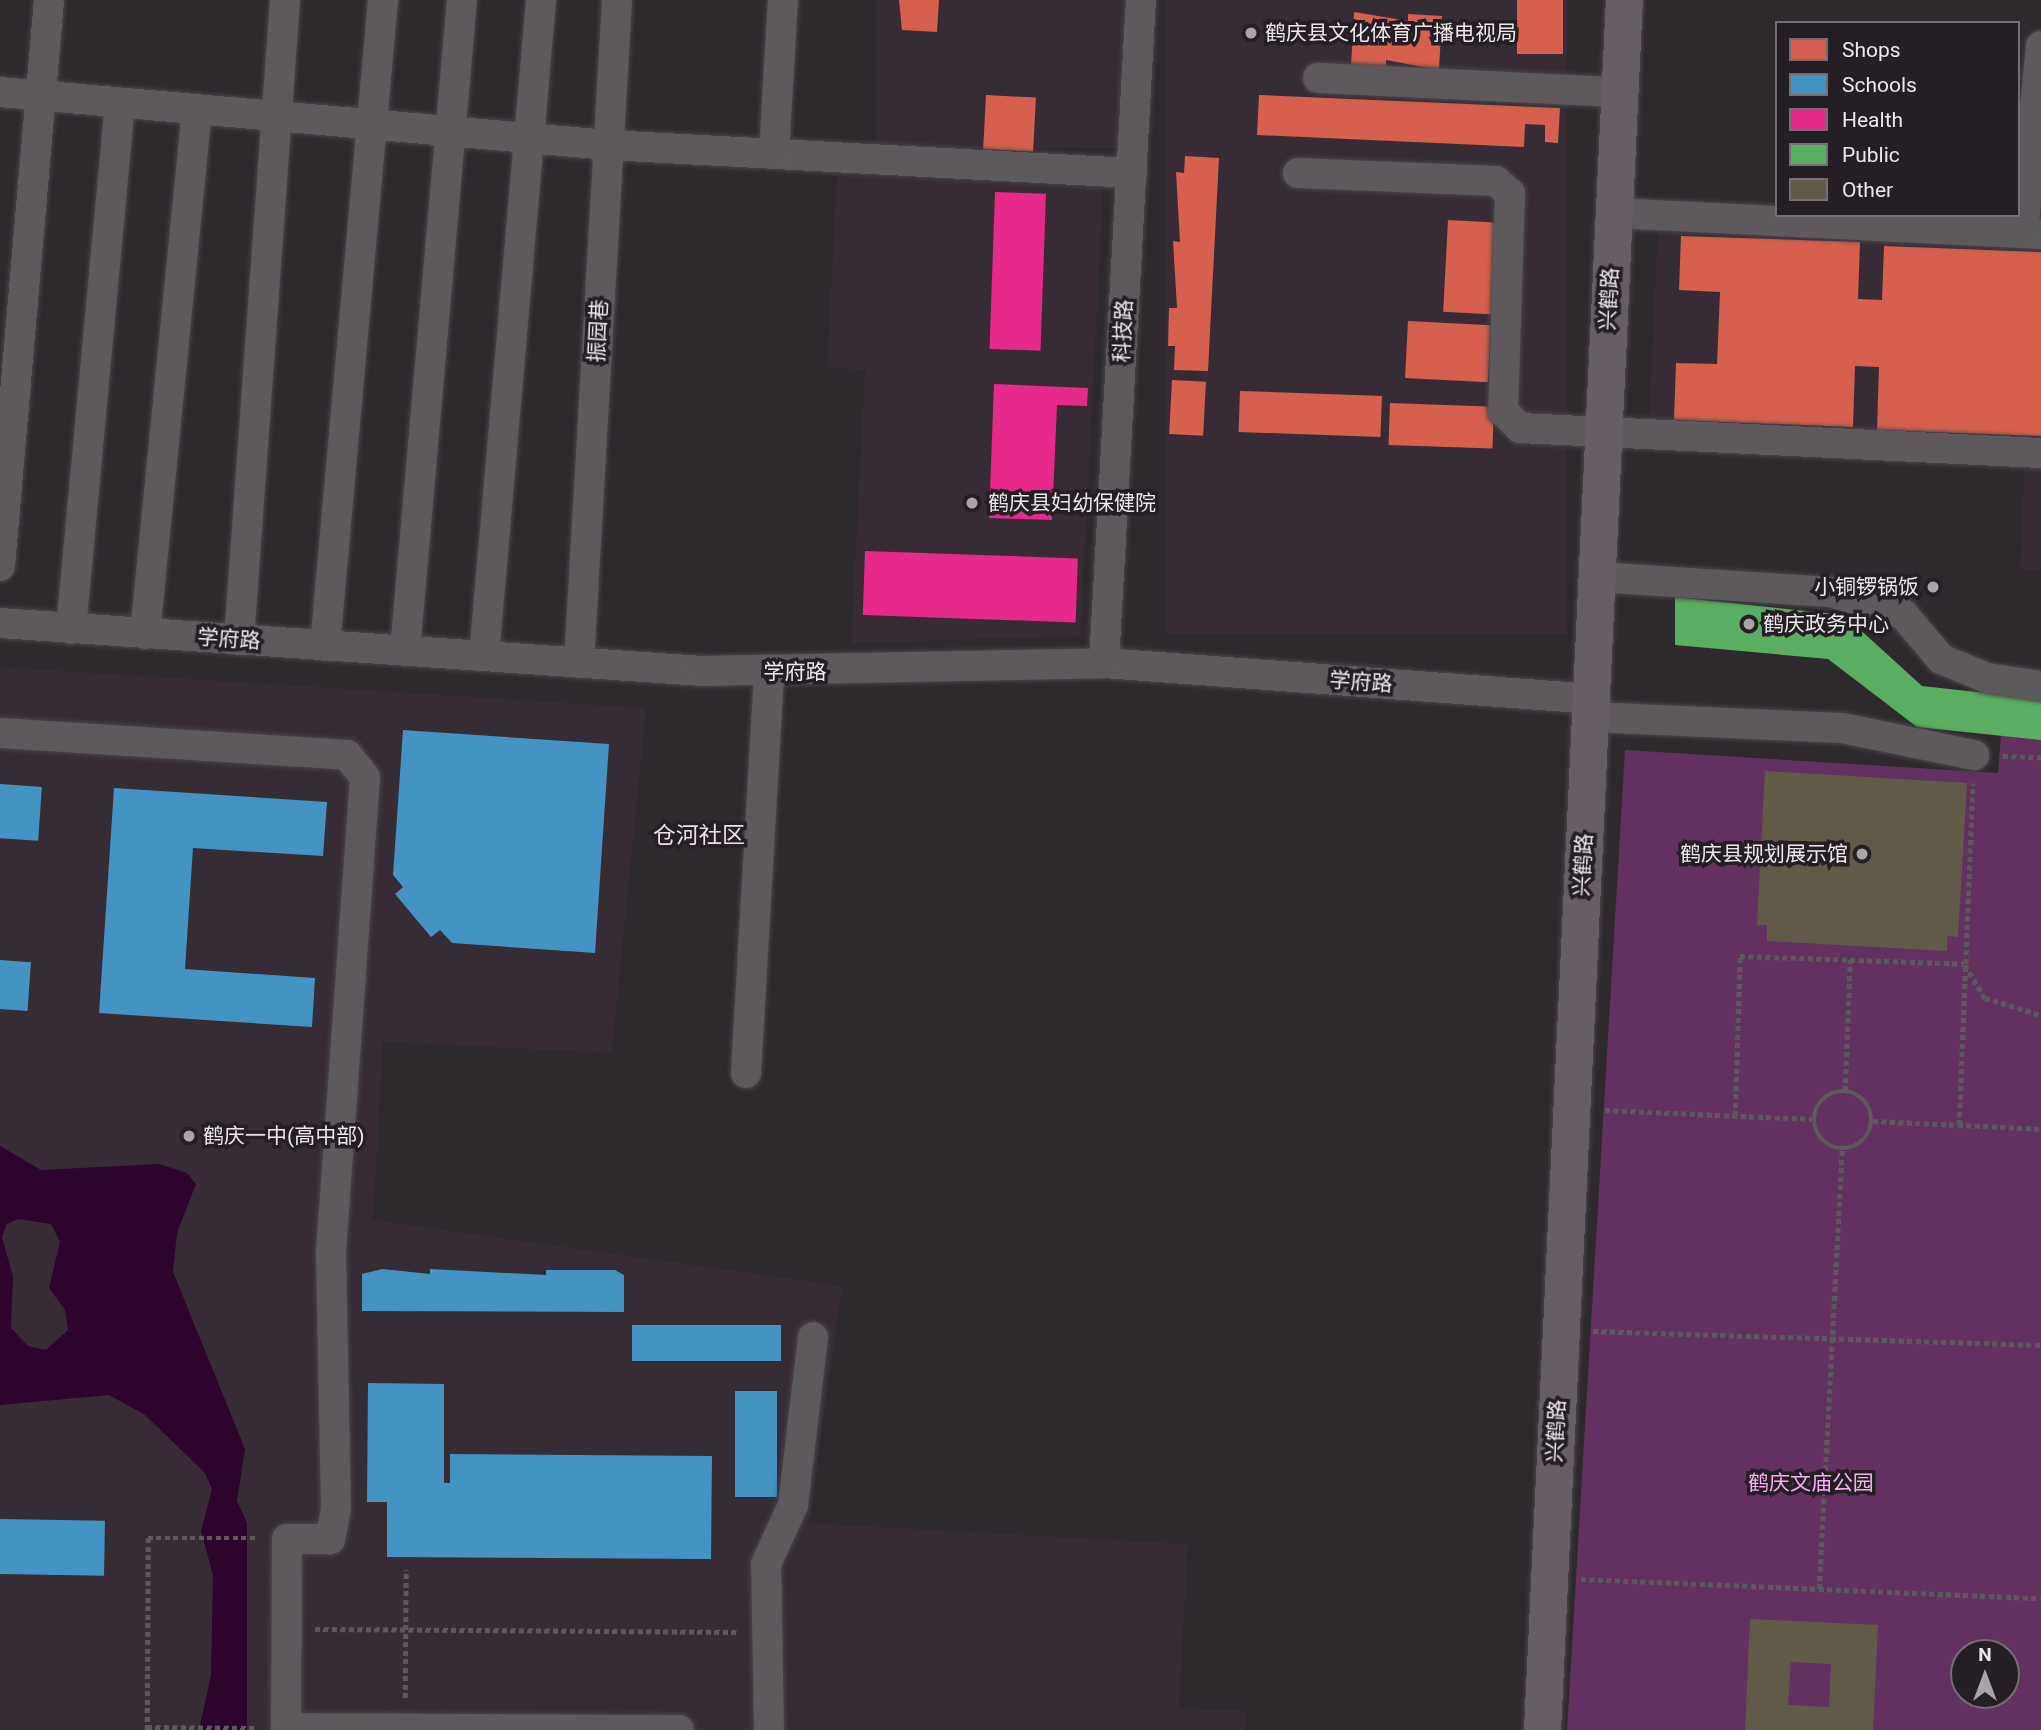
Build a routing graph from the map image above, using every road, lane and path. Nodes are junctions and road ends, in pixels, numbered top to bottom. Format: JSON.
{"nodes":[{"id":1,"x":49,"y":0,"type":"edge"},
{"id":2,"x":285,"y":0,"type":"edge"},
{"id":3,"x":383,"y":0,"type":"edge"},
{"id":4,"x":462,"y":0,"type":"edge"},
{"id":5,"x":541,"y":0,"type":"edge"},
{"id":6,"x":617,"y":0,"type":"edge"},
{"id":7,"x":783,"y":0,"type":"edge"},
{"id":8,"x":1141,"y":0,"type":"edge"},
{"id":9,"x":1624,"y":0,"type":"edge"},
{"id":10,"x":2041,"y":46,"type":"edge"},
{"id":11,"x":1318,"y":78,"type":"dead end"},
{"id":12,"x":0,"y":92,"type":"edge"},
{"id":13,"x":1619,"y":92,"type":"junction"},
{"id":14,"x":40,"y":96,"type":"junction"},
{"id":15,"x":120,"y":103,"type":"junction"},
{"id":16,"x":197,"y":109,"type":"junction"},
{"id":17,"x":277,"y":116,"type":"junction"},
{"id":18,"x":372,"y":124,"type":"junction"},
{"id":19,"x":449,"y":131,"type":"junction"},
{"id":20,"x":528,"y":138,"type":"junction"},
{"id":21,"x":608,"y":145,"type":"junction"},
{"id":22,"x":774,"y":154,"type":"junction"},
{"id":23,"x":1132,"y":173,"type":"junction"},
{"id":24,"x":1298,"y":173,"type":"dead end"},
{"id":25,"x":1613,"y":213,"type":"junction"},
{"id":26,"x":2032,"y":233,"type":"edge"},
{"id":27,"x":1603,"y":433,"type":"junction"},
{"id":28,"x":2041,"y":453,"type":"edge"},
{"id":29,"x":0,"y":566,"type":"edge"},
{"id":30,"x":1597,"y":577,"type":"junction"},
{"id":31,"x":0,"y":623,"type":"edge"},
{"id":32,"x":71,"y":629,"type":"junction"},
{"id":33,"x":145,"y":634,"type":"junction"},
{"id":34,"x":239,"y":640,"type":"junction"},
{"id":35,"x":325,"y":646,"type":"junction"},
{"id":36,"x":405,"y":651,"type":"junction"},
{"id":37,"x":484,"y":656,"type":"junction"},
{"id":38,"x":579,"y":663,"type":"junction"},
{"id":39,"x":1104,"y":663,"type":"junction"},
{"id":40,"x":769,"y":672,"type":"junction"},
{"id":41,"x":2041,"y":686,"type":"edge"},
{"id":42,"x":1590,"y":708,"type":"junction"},
{"id":43,"x":0,"y":733,"type":"edge"},
{"id":44,"x":1974,"y":755,"type":"junction"},
{"id":45,"x":2041,"y":757,"type":"edge"},
{"id":46,"x":1850,"y":960,"type":"junction"},
{"id":47,"x":1964,"y":964,"type":"junction"},
{"id":48,"x":2041,"y":1015,"type":"edge"},
{"id":49,"x":746,"y":1073,"type":"dead end"},
{"id":50,"x":1846,"y":1091,"type":"junction"},
{"id":51,"x":1571,"y":1108,"type":"junction"},
{"id":52,"x":1735,"y":1116,"type":"junction"},
{"id":53,"x":1814,"y":1119,"type":"junction"},
{"id":54,"x":1873,"y":1121,"type":"junction"},
{"id":55,"x":1959,"y":1125,"type":"junction"},
{"id":56,"x":2041,"y":1129,"type":"edge"},
{"id":57,"x":1842,"y":1149,"type":"junction"},
{"id":58,"x":1561,"y":1330,"type":"junction"},
{"id":59,"x":813,"y":1337,"type":"dead end"},
{"id":60,"x":1836,"y":1339,"type":"junction"},
{"id":61,"x":2041,"y":1345,"type":"edge"},
{"id":62,"x":270,"y":1539,"type":"dead end"},
{"id":63,"x":405,"y":1570,"type":"dead end"},
{"id":64,"x":1549,"y":1578,"type":"junction"},
{"id":65,"x":1819,"y":1590,"type":"junction"},
{"id":66,"x":2041,"y":1598,"type":"edge"},
{"id":67,"x":286,"y":1629,"type":"junction"},
{"id":68,"x":405,"y":1630,"type":"junction"},
{"id":69,"x":767,"y":1632,"type":"junction"},
{"id":70,"x":147,"y":1728,"type":"edge"},
{"id":71,"x":281,"y":1728,"type":"edge"},
{"id":72,"x":405,"y":1728,"type":"junction"},
{"id":73,"x":679,"y":1730,"type":"edge"},
{"id":74,"x":769,"y":1730,"type":"edge"},
{"id":75,"x":1542,"y":1730,"type":"edge"}],
"edges":[{"from":1,"to":14,"type":"street"},
{"from":2,"to":17,"type":"street"},
{"from":3,"to":18,"type":"street"},
{"from":4,"to":19,"type":"street"},
{"from":5,"to":20,"type":"street"},
{"from":6,"to":21,"type":"street","name":"振园巷"},
{"from":7,"to":22,"type":"street"},
{"from":8,"to":23,"type":"street","name":"科技路"},
{"from":9,"to":13,"type":"main road","name":"兴鹤路"},
{"from":10,"to":26,"type":"street"},
{"from":11,"to":13,"type":"street"},
{"from":12,"to":14,"type":"street"},
{"from":13,"to":25,"type":"main road","name":"兴鹤路"},
{"from":14,"to":15,"type":"street"},
{"from":14,"to":29,"type":"street"},
{"from":15,"to":16,"type":"street"},
{"from":15,"to":32,"type":"street"},
{"from":16,"to":17,"type":"street"},
{"from":16,"to":33,"type":"street"},
{"from":17,"to":18,"type":"street"},
{"from":17,"to":34,"type":"street"},
{"from":18,"to":19,"type":"street"},
{"from":18,"to":35,"type":"street"},
{"from":19,"to":20,"type":"street"},
{"from":19,"to":36,"type":"street"},
{"from":20,"to":21,"type":"street"},
{"from":20,"to":37,"type":"street"},
{"from":21,"to":22,"type":"street"},
{"from":21,"to":38,"type":"street","name":"振园巷"},
{"from":22,"to":23,"type":"street"},
{"from":23,"to":39,"type":"street","name":"科技路"},
{"from":24,"to":27,"type":"street"},
{"from":25,"to":26,"type":"street"},
{"from":25,"to":27,"type":"main road","name":"兴鹤路"},
{"from":27,"to":28,"type":"street"},
{"from":27,"to":30,"type":"main road","name":"兴鹤路"},
{"from":30,"to":41,"type":"street"},
{"from":30,"to":42,"type":"main road","name":"兴鹤路"},
{"from":31,"to":32,"type":"street","name":"学府路"},
{"from":32,"to":33,"type":"street","name":"学府路"},
{"from":33,"to":34,"type":"street","name":"学府路"},
{"from":34,"to":35,"type":"street","name":"学府路"},
{"from":35,"to":36,"type":"street","name":"学府路"},
{"from":36,"to":37,"type":"street","name":"学府路"},
{"from":37,"to":38,"type":"street","name":"学府路"},
{"from":38,"to":40,"type":"street","name":"学府路"},
{"from":39,"to":40,"type":"street","name":"学府路"},
{"from":39,"to":42,"type":"street","name":"学府路"},
{"from":40,"to":49,"type":"street"},
{"from":42,"to":44,"type":"street","name":"学府路"},
{"from":42,"to":51,"type":"main road","name":"兴鹤路"},
{"from":43,"to":67,"type":"street"},
{"from":44,"to":45,"type":"path"},
{"from":44,"to":47,"type":"path"},
{"from":46,"to":47,"type":"path"},
{"from":46,"to":50,"type":"path"},
{"from":46,"to":52,"type":"path"},
{"from":47,"to":48,"type":"path"},
{"from":47,"to":55,"type":"path"},
{"from":50,"to":53,"type":"path"},
{"from":50,"to":54,"type":"path"},
{"from":51,"to":52,"type":"path"},
{"from":51,"to":58,"type":"main road","name":"兴鹤路"},
{"from":52,"to":53,"type":"path"},
{"from":53,"to":57,"type":"path"},
{"from":54,"to":55,"type":"path"},
{"from":54,"to":57,"type":"path"},
{"from":55,"to":56,"type":"path"},
{"from":57,"to":60,"type":"path"},
{"from":58,"to":60,"type":"path"},
{"from":58,"to":64,"type":"main road","name":"兴鹤路"},
{"from":59,"to":69,"type":"street"},
{"from":60,"to":61,"type":"path"},
{"from":60,"to":65,"type":"path"},
{"from":62,"to":70,"type":"path"},
{"from":63,"to":68,"type":"path"},
{"from":64,"to":65,"type":"path"},
{"from":64,"to":75,"type":"main road","name":"兴鹤路"},
{"from":65,"to":66,"type":"path"},
{"from":67,"to":68,"type":"path"},
{"from":67,"to":71,"type":"street"},
{"from":68,"to":69,"type":"path"},
{"from":68,"to":72,"type":"path"},
{"from":69,"to":74,"type":"street"},
{"from":70,"to":71,"type":"path"},
{"from":71,"to":72,"type":"street"},
{"from":72,"to":73,"type":"street"}]}
